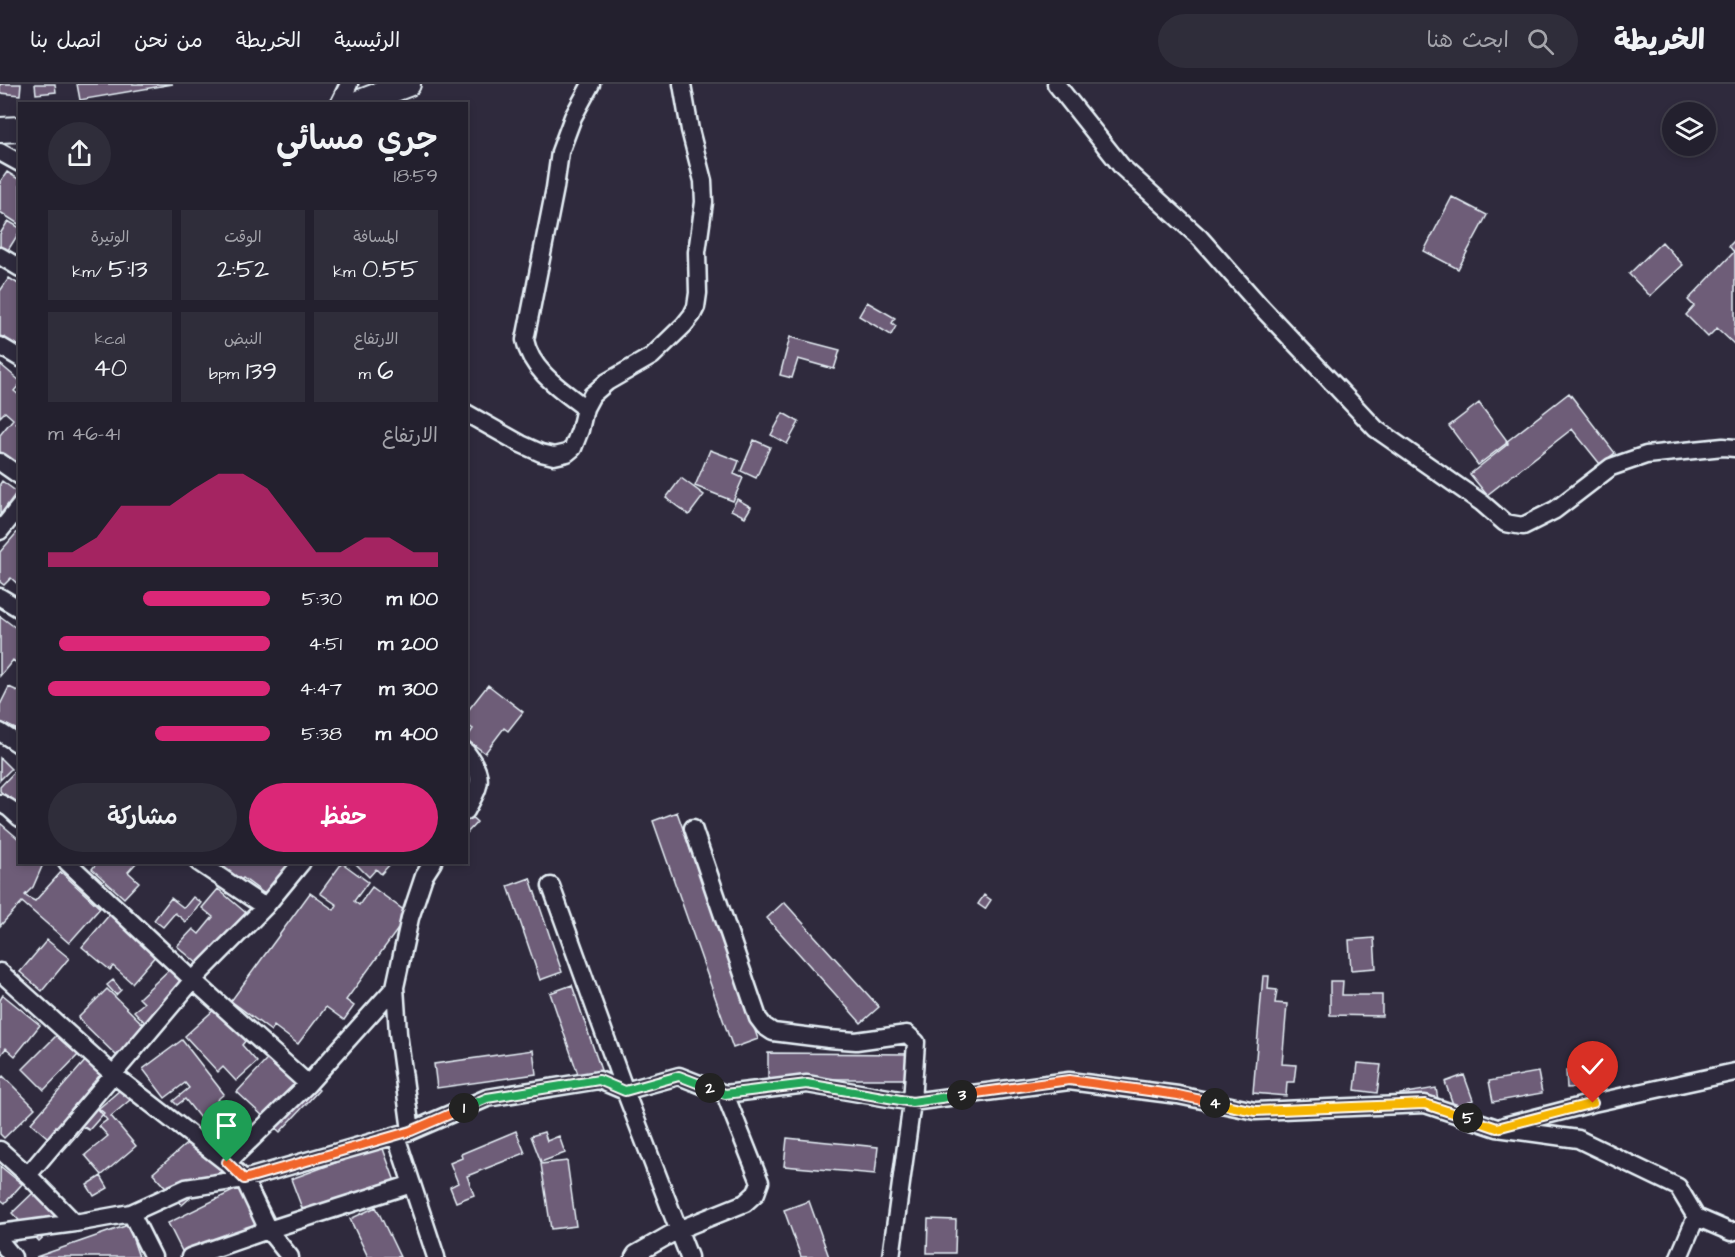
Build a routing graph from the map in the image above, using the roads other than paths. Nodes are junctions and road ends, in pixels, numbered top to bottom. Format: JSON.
{"nodes":[{"id":1,"x":349,"y":84,"type":"edge"},
{"id":2,"x":408,"y":84,"type":"edge"},
{"id":3,"x":591,"y":84,"type":"edge"},
{"id":4,"x":682,"y":84,"type":"edge"},
{"id":5,"x":1056,"y":84,"type":"edge"},
{"id":6,"x":340,"y":102,"type":"edge"},
{"id":7,"x":360,"y":102,"type":"edge"},
{"id":8,"x":18,"y":129,"type":"edge"},
{"id":9,"x":0,"y":130,"type":"edge"},
{"id":10,"x":0,"y":153,"type":"edge"},
{"id":11,"x":18,"y":162,"type":"edge"},
{"id":12,"x":0,"y":256,"type":"edge"},
{"id":13,"x":18,"y":267,"type":"edge"},
{"id":14,"x":0,"y":346,"type":"edge"},
{"id":15,"x":18,"y":356,"type":"edge"},
{"id":16,"x":585,"y":408,"type":"junction"},
{"id":17,"x":468,"y":414,"type":"edge"},
{"id":18,"x":1735,"y":448,"type":"edge"},
{"id":19,"x":0,"y":462,"type":"edge"},
{"id":20,"x":18,"y":475,"type":"edge"},
{"id":21,"x":18,"y":508,"type":"edge"},
{"id":22,"x":0,"y":531,"type":"edge"},
{"id":23,"x":0,"y":597,"type":"edge"},
{"id":24,"x":18,"y":608,"type":"edge"},
{"id":25,"x":0,"y":732,"type":"edge"},
{"id":26,"x":18,"y":744,"type":"edge"},
{"id":27,"x":468,"y":755,"type":"edge"},
{"id":28,"x":0,"y":803,"type":"edge"},
{"id":29,"x":468,"y":807,"type":"edge"},
{"id":30,"x":18,"y":816,"type":"edge"},
{"id":31,"x":693,"y":828,"type":"dead end"},
{"id":32,"x":69,"y":864,"type":"edge"},
{"id":33,"x":201,"y":864,"type":"edge"},
{"id":34,"x":300,"y":864,"type":"edge"},
{"id":35,"x":432,"y":864,"type":"edge"},
{"id":36,"x":551,"y":886,"type":"dead end"},
{"id":37,"x":265,"y":907,"type":"junction"},
{"id":38,"x":0,"y":972,"type":"edge"},
{"id":39,"x":193,"y":980,"type":"junction"},
{"id":40,"x":395,"y":987,"type":"junction"},
{"id":41,"x":1735,"y":1072,"type":"edge"},
{"id":42,"x":114,"y":1074,"type":"junction"},
{"id":43,"x":308,"y":1084,"type":"junction"},
{"id":44,"x":625,"y":1091,"type":"junction"},
{"id":45,"x":725,"y":1094,"type":"junction"},
{"id":46,"x":912,"y":1102,"type":"junction"},
{"id":47,"x":1497,"y":1128,"type":"junction"},
{"id":48,"x":404,"y":1134,"type":"junction"},
{"id":49,"x":0,"y":1150,"type":"edge"},
{"id":50,"x":227,"y":1162,"type":"junction"},
{"id":51,"x":28,"y":1175,"type":"junction"},
{"id":52,"x":244,"y":1179,"type":"junction"},
{"id":53,"x":412,"y":1184,"type":"junction"},
{"id":54,"x":131,"y":1213,"type":"junction"},
{"id":55,"x":1696,"y":1217,"type":"junction"},
{"id":56,"x":75,"y":1223,"type":"junction"},
{"id":57,"x":268,"y":1230,"type":"junction"},
{"id":58,"x":678,"y":1230,"type":"junction"},
{"id":59,"x":0,"y":1233,"type":"edge"},
{"id":60,"x":1734,"y":1233,"type":"edge"},
{"id":61,"x":0,"y":1241,"type":"edge"},
{"id":62,"x":13,"y":1257,"type":"edge"},
{"id":63,"x":153,"y":1257,"type":"edge"},
{"id":64,"x":190,"y":1257,"type":"edge"},
{"id":65,"x":290,"y":1257,"type":"edge"},
{"id":66,"x":436,"y":1257,"type":"edge"},
{"id":67,"x":634,"y":1257,"type":"edge"},
{"id":68,"x":689,"y":1257,"type":"edge"},
{"id":69,"x":891,"y":1257,"type":"edge"},
{"id":70,"x":1679,"y":1257,"type":"edge"}],
"edges":[{"from":1,"to":6,"type":"street"},
{"from":2,"to":7,"type":"street"},
{"from":3,"to":16,"type":"street"},
{"from":4,"to":16,"type":"street"},
{"from":5,"to":18,"type":"street"},
{"from":8,"to":9,"type":"street"},
{"from":10,"to":11,"type":"street"},
{"from":12,"to":13,"type":"street"},
{"from":14,"to":15,"type":"street"},
{"from":16,"to":17,"type":"street"},
{"from":19,"to":20,"type":"street"},
{"from":21,"to":22,"type":"street"},
{"from":23,"to":24,"type":"street"},
{"from":25,"to":26,"type":"street"},
{"from":27,"to":29,"type":"street"},
{"from":28,"to":30,"type":"street"},
{"from":31,"to":46,"type":"street"},
{"from":32,"to":39,"type":"street"},
{"from":33,"to":37,"type":"street"},
{"from":34,"to":37,"type":"street"},
{"from":35,"to":40,"type":"street"},
{"from":36,"to":44,"type":"street"},
{"from":37,"to":39,"type":"street"},
{"from":38,"to":42,"type":"street"},
{"from":39,"to":42,"type":"street"},
{"from":39,"to":43,"type":"street"},
{"from":40,"to":43,"type":"street"},
{"from":40,"to":48,"type":"street"},
{"from":41,"to":47,"type":"street"},
{"from":42,"to":50,"type":"street"},
{"from":42,"to":51,"type":"street"},
{"from":43,"to":50,"type":"street"},
{"from":44,"to":45,"type":"street"},
{"from":44,"to":48,"type":"street"},
{"from":44,"to":58,"type":"street"},
{"from":45,"to":46,"type":"street"},
{"from":45,"to":58,"type":"street"},
{"from":46,"to":47,"type":"street"},
{"from":46,"to":69,"type":"street"},
{"from":47,"to":55,"type":"street"},
{"from":48,"to":52,"type":"street"},
{"from":48,"to":53,"type":"street"},
{"from":49,"to":51,"type":"street"},
{"from":50,"to":52,"type":"street"},
{"from":51,"to":56,"type":"street"},
{"from":52,"to":54,"type":"street"},
{"from":52,"to":57,"type":"street"},
{"from":53,"to":57,"type":"street"},
{"from":53,"to":66,"type":"street"},
{"from":54,"to":56,"type":"street"},
{"from":54,"to":63,"type":"street"},
{"from":55,"to":60,"type":"street"},
{"from":55,"to":70,"type":"street"},
{"from":56,"to":59,"type":"street"},
{"from":57,"to":64,"type":"street"},
{"from":57,"to":65,"type":"street"},
{"from":58,"to":67,"type":"street"},
{"from":58,"to":68,"type":"street"},
{"from":61,"to":62,"type":"street"}]}
